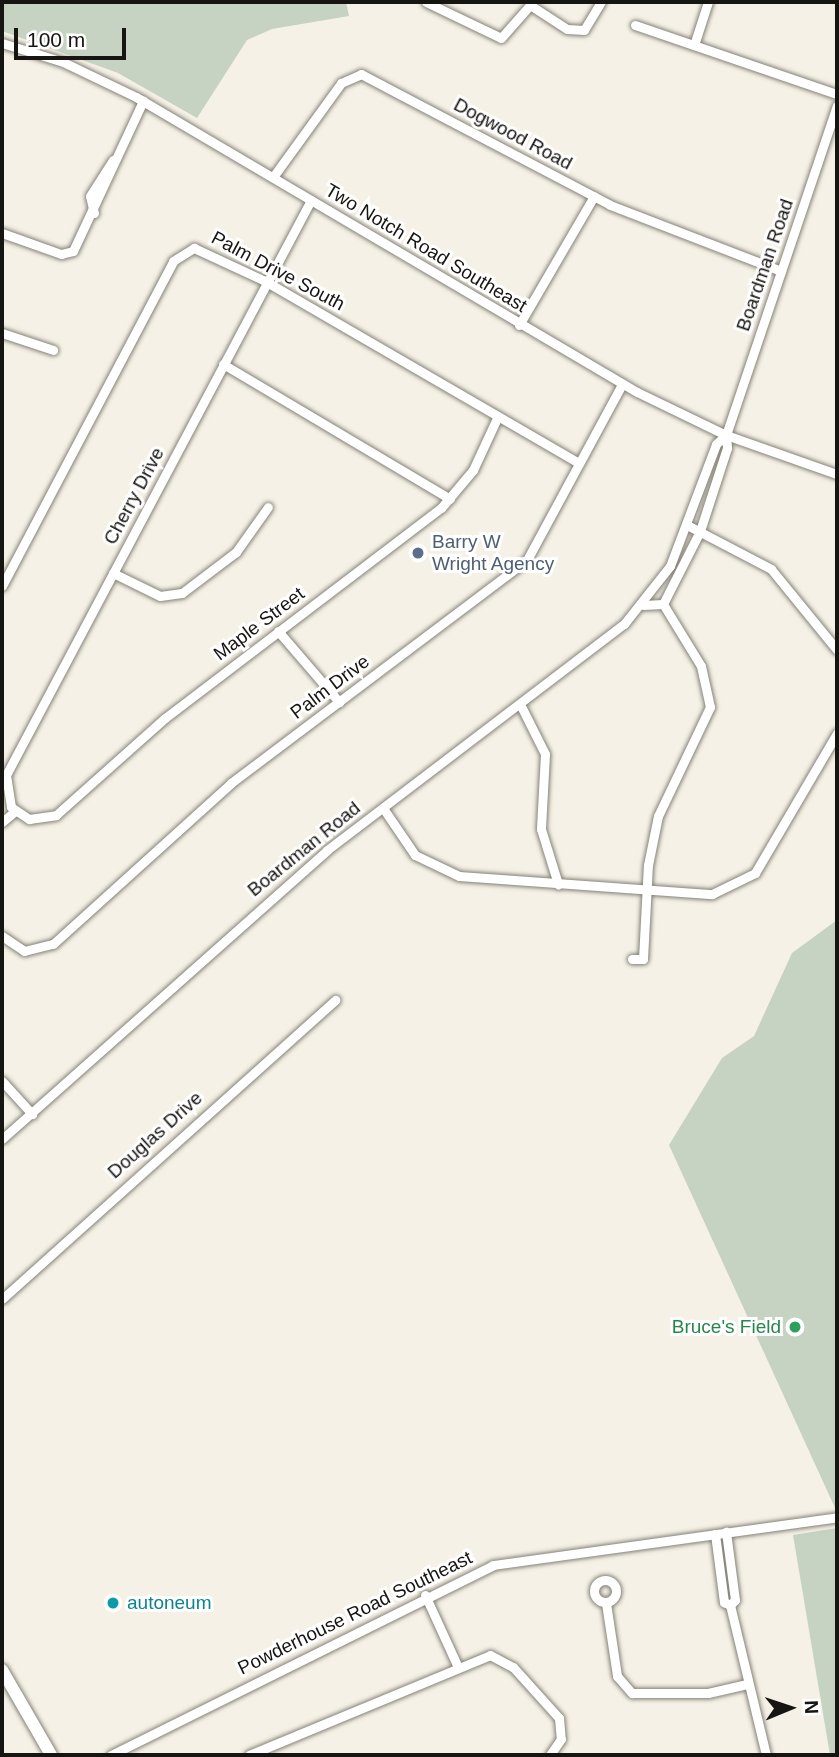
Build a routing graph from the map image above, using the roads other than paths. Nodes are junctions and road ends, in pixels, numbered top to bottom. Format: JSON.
{"nodes":[{"id":1,"x":426,"y":2,"type":"edge"},
{"id":2,"x":601,"y":2,"type":"edge"},
{"id":3,"x":708,"y":2,"type":"edge"},
{"id":4,"x":635,"y":25,"type":"dead end"},
{"id":5,"x":4,"y":43,"type":"edge"},
{"id":6,"x":694,"y":45,"type":"junction"},
{"id":7,"x":2,"y":55,"type":"edge"},
{"id":8,"x":837,"y":94,"type":"edge"},
{"id":9,"x":143,"y":101,"type":"junction"},
{"id":10,"x":837,"y":106,"type":"edge"},
{"id":11,"x":273,"y":177,"type":"junction"},
{"id":12,"x":594,"y":196,"type":"junction"},
{"id":13,"x":311,"y":200,"type":"junction"},
{"id":14,"x":2,"y":233,"type":"edge"},
{"id":15,"x":781,"y":271,"type":"junction"},
{"id":16,"x":265,"y":281,"type":"junction"},
{"id":17,"x":519,"y":324,"type":"junction"},
{"id":18,"x":2,"y":333,"type":"edge"},
{"id":19,"x":53,"y":350,"type":"dead end"},
{"id":20,"x":223,"y":364,"type":"junction"},
{"id":21,"x":622,"y":384,"type":"junction"},
{"id":22,"x":497,"y":418,"type":"junction"},
{"id":23,"x":726,"y":435,"type":"junction"},
{"id":24,"x":575,"y":461,"type":"junction"},
{"id":25,"x":837,"y":474,"type":"edge"},
{"id":26,"x":450,"y":499,"type":"junction"},
{"id":27,"x":268,"y":507,"type":"dead end"},
{"id":28,"x":687,"y":525,"type":"junction"},
{"id":29,"x":700,"y":531,"type":"junction"},
{"id":30,"x":113,"y":573,"type":"junction"},
{"id":31,"x":2,"y":586,"type":"edge"},
{"id":32,"x":643,"y":604,"type":"junction"},
{"id":33,"x":663,"y":604,"type":"junction"},
{"id":34,"x":278,"y":631,"type":"junction"},
{"id":35,"x":837,"y":650,"type":"edge"},
{"id":36,"x":339,"y":702,"type":"junction"},
{"id":37,"x":520,"y":704,"type":"junction"},
{"id":38,"x":837,"y":733,"type":"edge"},
{"id":39,"x":383,"y":808,"type":"junction"},
{"id":40,"x":15,"y":811,"type":"junction"},
{"id":41,"x":2,"y":822,"type":"edge"},
{"id":42,"x":558,"y":884,"type":"junction"},
{"id":43,"x":646,"y":891,"type":"junction"},
{"id":44,"x":2,"y":936,"type":"edge"},
{"id":45,"x":632,"y":959,"type":"dead end"},
{"id":46,"x":335,"y":1000,"type":"dead end"},
{"id":47,"x":2,"y":1082,"type":"edge"},
{"id":48,"x":32,"y":1114,"type":"junction"},
{"id":49,"x":2,"y":1139,"type":"edge"},
{"id":50,"x":2,"y":1299,"type":"edge"},
{"id":51,"x":837,"y":1517,"type":"edge"},
{"id":52,"x":726,"y":1532,"type":"junction"},
{"id":53,"x":715,"y":1534,"type":"junction"},
{"id":54,"x":425,"y":1595,"type":"junction"},
{"id":55,"x":606,"y":1603,"type":"dead end"},
{"id":56,"x":730,"y":1605,"type":"junction"},
{"id":57,"x":457,"y":1665,"type":"junction"},
{"id":58,"x":2,"y":1670,"type":"edge"},
{"id":59,"x":747,"y":1684,"type":"junction"},
{"id":60,"x":263,"y":1753,"type":"edge"},
{"id":61,"x":51,"y":1755,"type":"edge"},
{"id":62,"x":111,"y":1755,"type":"edge"},
{"id":63,"x":249,"y":1755,"type":"edge"},
{"id":64,"x":550,"y":1755,"type":"edge"},
{"id":65,"x":766,"y":1755,"type":"edge"}],
"edges":[{"from":1,"to":2,"type":"street"},
{"from":3,"to":6,"type":"street"},
{"from":4,"to":6,"type":"street"},
{"from":5,"to":7,"type":"street"},
{"from":5,"to":9,"type":"street","name":"Two Notch Road Southeast"},
{"from":6,"to":8,"type":"street"},
{"from":9,"to":11,"type":"street","name":"Two Notch Road Southeast"},
{"from":9,"to":14,"type":"street"},
{"from":10,"to":15,"type":"street","name":"Boardman Road"},
{"from":11,"to":12,"type":"street","name":"Dogwood Road"},
{"from":11,"to":13,"type":"street","name":"Two Notch Road Southeast"},
{"from":12,"to":15,"type":"street","name":"Dogwood Road"},
{"from":12,"to":17,"type":"street"},
{"from":13,"to":16,"type":"street","name":"Cherry Drive"},
{"from":13,"to":17,"type":"street","name":"Two Notch Road Southeast"},
{"from":15,"to":23,"type":"street","name":"Boardman Road"},
{"from":16,"to":20,"type":"street","name":"Cherry Drive"},
{"from":16,"to":22,"type":"street","name":"Palm Drive South"},
{"from":16,"to":31,"type":"street","name":"Palm Drive South"},
{"from":17,"to":21,"type":"street","name":"Two Notch Road Southeast"},
{"from":18,"to":19,"type":"street"},
{"from":20,"to":26,"type":"street"},
{"from":20,"to":30,"type":"street","name":"Cherry Drive"},
{"from":21,"to":23,"type":"street","name":"Two Notch Road Southeast"},
{"from":21,"to":24,"type":"street","name":"Palm Drive"},
{"from":22,"to":24,"type":"street","name":"Palm Drive South"},
{"from":22,"to":26,"type":"street","name":"Maple Street"},
{"from":23,"to":25,"type":"street","name":"Two Notch Road Southeast"},
{"from":23,"to":28,"type":"street","name":"Boardman Road"},
{"from":23,"to":29,"type":"street","name":"Boardman Road"},
{"from":24,"to":36,"type":"street","name":"Palm Drive"},
{"from":26,"to":34,"type":"street","name":"Maple Street"},
{"from":27,"to":30,"type":"street"},
{"from":28,"to":29,"type":"street"},
{"from":28,"to":32,"type":"street","name":"Boardman Road"},
{"from":29,"to":33,"type":"street","name":"Boardman Road"},
{"from":29,"to":35,"type":"street"},
{"from":30,"to":40,"type":"street","name":"Cherry Drive"},
{"from":32,"to":33,"type":"street"},
{"from":32,"to":37,"type":"street","name":"Boardman Road"},
{"from":33,"to":43,"type":"street"},
{"from":34,"to":36,"type":"street"},
{"from":34,"to":40,"type":"street","name":"Maple Street"},
{"from":36,"to":44,"type":"street","name":"Palm Drive"},
{"from":37,"to":39,"type":"street","name":"Boardman Road"},
{"from":37,"to":42,"type":"street"},
{"from":38,"to":43,"type":"street"},
{"from":39,"to":42,"type":"street"},
{"from":39,"to":48,"type":"street","name":"Boardman Road"},
{"from":40,"to":41,"type":"street"},
{"from":42,"to":43,"type":"street"},
{"from":43,"to":45,"type":"street"},
{"from":46,"to":50,"type":"street","name":"Douglas Drive"},
{"from":47,"to":48,"type":"street"},
{"from":48,"to":49,"type":"street","name":"Boardman Road"},
{"from":51,"to":52,"type":"street","name":"Powderhouse Road Southeast"},
{"from":52,"to":53,"type":"street","name":"Powderhouse Road Southeast"},
{"from":52,"to":56,"type":"street"},
{"from":53,"to":54,"type":"street","name":"Powderhouse Road Southeast"},
{"from":53,"to":56,"type":"street"},
{"from":54,"to":57,"type":"street"},
{"from":54,"to":62,"type":"street","name":"Powderhouse Road Southeast"},
{"from":55,"to":59,"type":"street"},
{"from":56,"to":59,"type":"street"},
{"from":57,"to":60,"type":"street"},
{"from":57,"to":64,"type":"street"},
{"from":58,"to":61,"type":"main road"},
{"from":59,"to":65,"type":"street"},
{"from":60,"to":63,"type":"street"}]}
